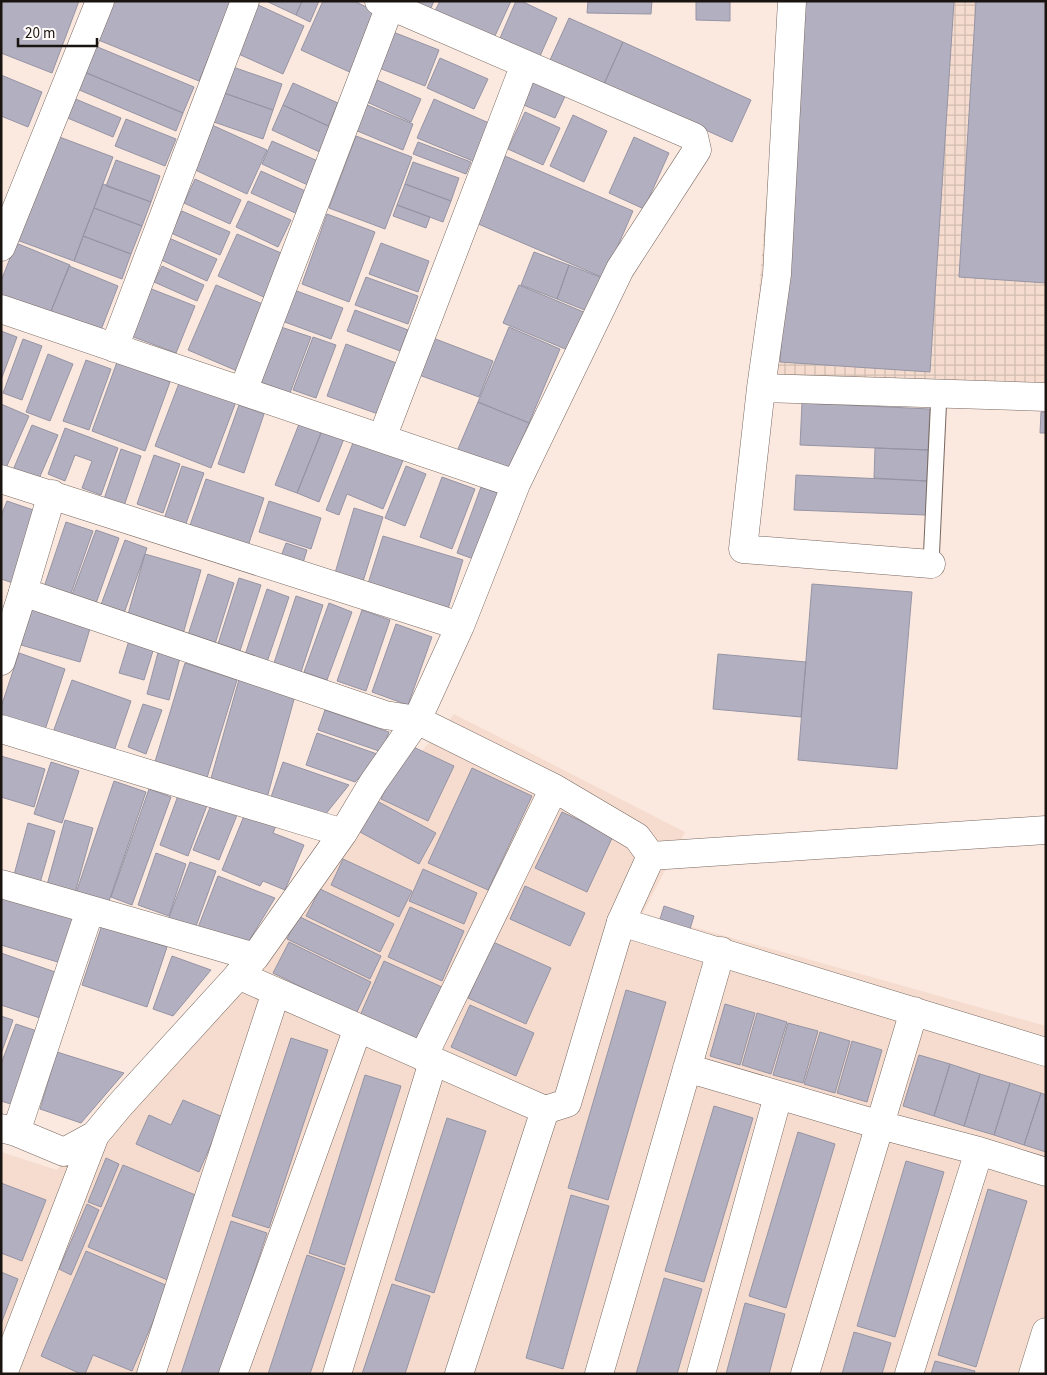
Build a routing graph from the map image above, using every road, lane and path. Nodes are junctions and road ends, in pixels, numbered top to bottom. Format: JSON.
{"nodes":[{"id":1,"x":100,"y":1,"type":"edge"},
{"id":2,"x":245,"y":1,"type":"edge"},
{"id":3,"x":792,"y":1,"type":"edge"},
{"id":4,"x":384,"y":4,"type":"edge"},
{"id":5,"x":525,"y":64,"type":"junction"},
{"id":6,"x":1,"y":247,"type":"edge"},
{"id":7,"x":1,"y":309,"type":"edge"},
{"id":8,"x":114,"y":348,"type":"junction"},
{"id":9,"x":762,"y":388,"type":"junction"},
{"id":10,"x":243,"y":391,"type":"junction"},
{"id":11,"x":939,"y":394,"type":"junction"},
{"id":12,"x":1046,"y":398,"type":"edge"},
{"id":13,"x":382,"y":438,"type":"junction"},
{"id":14,"x":1,"y":478,"type":"edge"},
{"id":15,"x":516,"y":484,"type":"junction"},
{"id":16,"x":52,"y":494,"type":"junction"},
{"id":17,"x":931,"y":564,"type":"joint"},
{"id":18,"x":12,"y":589,"type":"edge"},
{"id":19,"x":460,"y":626,"type":"junction"},
{"id":20,"x":1,"y":661,"type":"edge"},
{"id":21,"x":417,"y":720,"type":"junction"},
{"id":22,"x":1,"y":729,"type":"edge"},
{"id":23,"x":554,"y":788,"type":"junction"},
{"id":24,"x":1046,"y":830,"type":"edge"},
{"id":25,"x":343,"y":833,"type":"junction"},
{"id":26,"x":651,"y":856,"type":"junction"},
{"id":27,"x":1,"y":884,"type":"edge"},
{"id":28,"x":90,"y":910,"type":"junction"},
{"id":29,"x":621,"y":922,"type":"junction"},
{"id":30,"x":721,"y":951,"type":"junction"},
{"id":31,"x":246,"y":966,"type":"junction"},
{"id":32,"x":276,"y":992,"type":"junction"},
{"id":33,"x":914,"y":1011,"type":"junction"},
{"id":34,"x":358,"y":1028,"type":"junction"},
{"id":35,"x":1046,"y":1052,"type":"edge"},
{"id":36,"x":428,"y":1059,"type":"junction"},
{"id":37,"x":686,"y":1068,"type":"junction"},
{"id":38,"x":778,"y":1096,"type":"junction"},
{"id":39,"x":545,"y":1110,"type":"junction"},
{"id":40,"x":880,"y":1126,"type":"junction"},
{"id":41,"x":9,"y":1130,"type":"edge"},
{"id":42,"x":95,"y":1135,"type":"junction"},
{"id":43,"x":979,"y":1151,"type":"junction"},
{"id":44,"x":1046,"y":1172,"type":"edge"},
{"id":45,"x":1046,"y":1332,"type":"edge"},
{"id":46,"x":3,"y":1374,"type":"edge"},
{"id":47,"x":151,"y":1374,"type":"edge"},
{"id":48,"x":233,"y":1374,"type":"edge"},
{"id":49,"x":337,"y":1374,"type":"edge"},
{"id":50,"x":459,"y":1374,"type":"edge"},
{"id":51,"x":599,"y":1374,"type":"edge"},
{"id":52,"x":701,"y":1374,"type":"edge"},
{"id":53,"x":806,"y":1374,"type":"edge"},
{"id":54,"x":909,"y":1374,"type":"edge"},
{"id":55,"x":1033,"y":1374,"type":"edge"}],
"edges":[{"from":1,"to":6,"type":"street"},
{"from":2,"to":8,"type":"street"},
{"from":3,"to":9,"type":"street"},
{"from":4,"to":5,"type":"street"},
{"from":4,"to":10,"type":"street"},
{"from":5,"to":13,"type":"street"},
{"from":5,"to":15,"type":"street"},
{"from":7,"to":8,"type":"street"},
{"from":8,"to":10,"type":"street"},
{"from":9,"to":11,"type":"street"},
{"from":9,"to":17,"type":"street"},
{"from":10,"to":13,"type":"street"},
{"from":11,"to":12,"type":"street"},
{"from":11,"to":17,"type":"lane"},
{"from":13,"to":15,"type":"street"},
{"from":14,"to":16,"type":"street"},
{"from":15,"to":19,"type":"street"},
{"from":16,"to":18,"type":"street"},
{"from":16,"to":19,"type":"street"},
{"from":18,"to":20,"type":"street"},
{"from":18,"to":21,"type":"street"},
{"from":19,"to":21,"type":"street"},
{"from":21,"to":23,"type":"street"},
{"from":21,"to":25,"type":"street"},
{"from":22,"to":25,"type":"street"},
{"from":23,"to":26,"type":"street"},
{"from":23,"to":36,"type":"street"},
{"from":24,"to":26,"type":"street"},
{"from":25,"to":31,"type":"street"},
{"from":26,"to":29,"type":"street"},
{"from":27,"to":28,"type":"street"},
{"from":28,"to":31,"type":"street"},
{"from":28,"to":41,"type":"street"},
{"from":29,"to":30,"type":"street"},
{"from":29,"to":39,"type":"street"},
{"from":30,"to":33,"type":"street"},
{"from":30,"to":37,"type":"street"},
{"from":31,"to":32,"type":"street"},
{"from":31,"to":42,"type":"street"},
{"from":32,"to":34,"type":"street"},
{"from":32,"to":47,"type":"street"},
{"from":33,"to":35,"type":"street"},
{"from":33,"to":40,"type":"street"},
{"from":34,"to":36,"type":"street"},
{"from":34,"to":48,"type":"street"},
{"from":36,"to":39,"type":"street"},
{"from":36,"to":49,"type":"street"},
{"from":37,"to":38,"type":"street"},
{"from":37,"to":51,"type":"street"},
{"from":38,"to":40,"type":"street"},
{"from":38,"to":52,"type":"street"},
{"from":39,"to":50,"type":"street"},
{"from":40,"to":43,"type":"street"},
{"from":40,"to":53,"type":"street"},
{"from":41,"to":42,"type":"street"},
{"from":42,"to":46,"type":"street"},
{"from":43,"to":44,"type":"street"},
{"from":43,"to":54,"type":"street"},
{"from":45,"to":55,"type":"street"}]}
